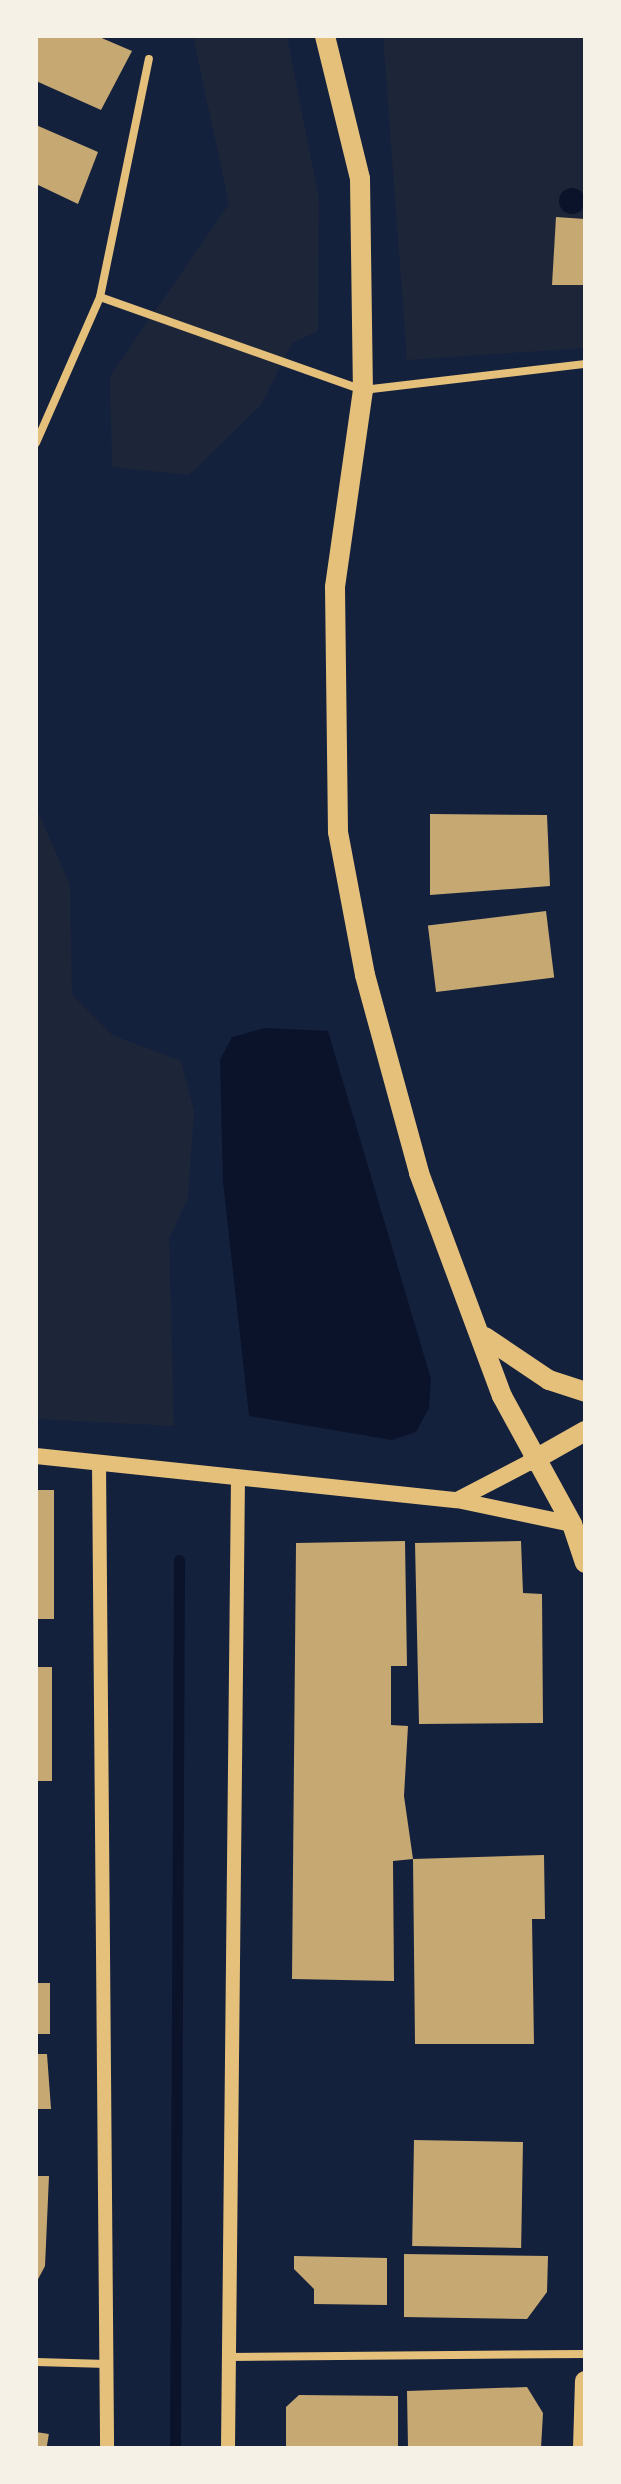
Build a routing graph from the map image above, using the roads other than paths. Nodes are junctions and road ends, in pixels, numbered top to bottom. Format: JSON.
{"nodes":[{"id":1,"x":325,"y":36,"type":"edge"},
{"id":2,"x":149,"y":59,"type":"dead end"},
{"id":3,"x":100,"y":297,"type":"junction"},
{"id":4,"x":585,"y":364,"type":"edge"},
{"id":5,"x":363,"y":390,"type":"junction"},
{"id":6,"x":36,"y":443,"type":"edge"},
{"id":7,"x":485,"y":1337,"type":"junction"},
{"id":8,"x":585,"y":1392,"type":"edge"},
{"id":9,"x":585,"y":1431,"type":"edge"},
{"id":10,"x":36,"y":1456,"type":"edge"},
{"id":11,"x":532,"y":1461,"type":"junction"},
{"id":12,"x":99,"y":1463,"type":"junction"},
{"id":13,"x":238,"y":1477,"type":"junction"},
{"id":14,"x":457,"y":1500,"type":"junction"},
{"id":15,"x":572,"y":1524,"type":"junction"},
{"id":16,"x":585,"y":1563,"type":"edge"},
{"id":17,"x":585,"y":2354,"type":"edge"},
{"id":18,"x":229,"y":2357,"type":"junction"},
{"id":19,"x":36,"y":2362,"type":"edge"},
{"id":20,"x":108,"y":2364,"type":"junction"},
{"id":21,"x":585,"y":2381,"type":"edge"},
{"id":22,"x":107,"y":2448,"type":"edge"},
{"id":23,"x":228,"y":2448,"type":"edge"},
{"id":24,"x":583,"y":2448,"type":"edge"}],
"edges":[{"from":1,"to":5,"type":"main road"},
{"from":2,"to":3,"type":"street"},
{"from":3,"to":5,"type":"street"},
{"from":3,"to":6,"type":"street"},
{"from":4,"to":5,"type":"street"},
{"from":5,"to":7,"type":"main road"},
{"from":7,"to":8,"type":"main road"},
{"from":7,"to":11,"type":"main road"},
{"from":9,"to":11,"type":"main road"},
{"from":10,"to":12,"type":"main road"},
{"from":11,"to":14,"type":"main road"},
{"from":11,"to":15,"type":"main road"},
{"from":12,"to":13,"type":"main road"},
{"from":12,"to":20,"type":"street"},
{"from":13,"to":14,"type":"main road"},
{"from":13,"to":18,"type":"street"},
{"from":14,"to":15,"type":"main road"},
{"from":15,"to":16,"type":"main road"},
{"from":17,"to":18,"type":"street"},
{"from":18,"to":23,"type":"street"},
{"from":19,"to":20,"type":"street"},
{"from":20,"to":22,"type":"street"},
{"from":21,"to":24,"type":"main road"}]}
